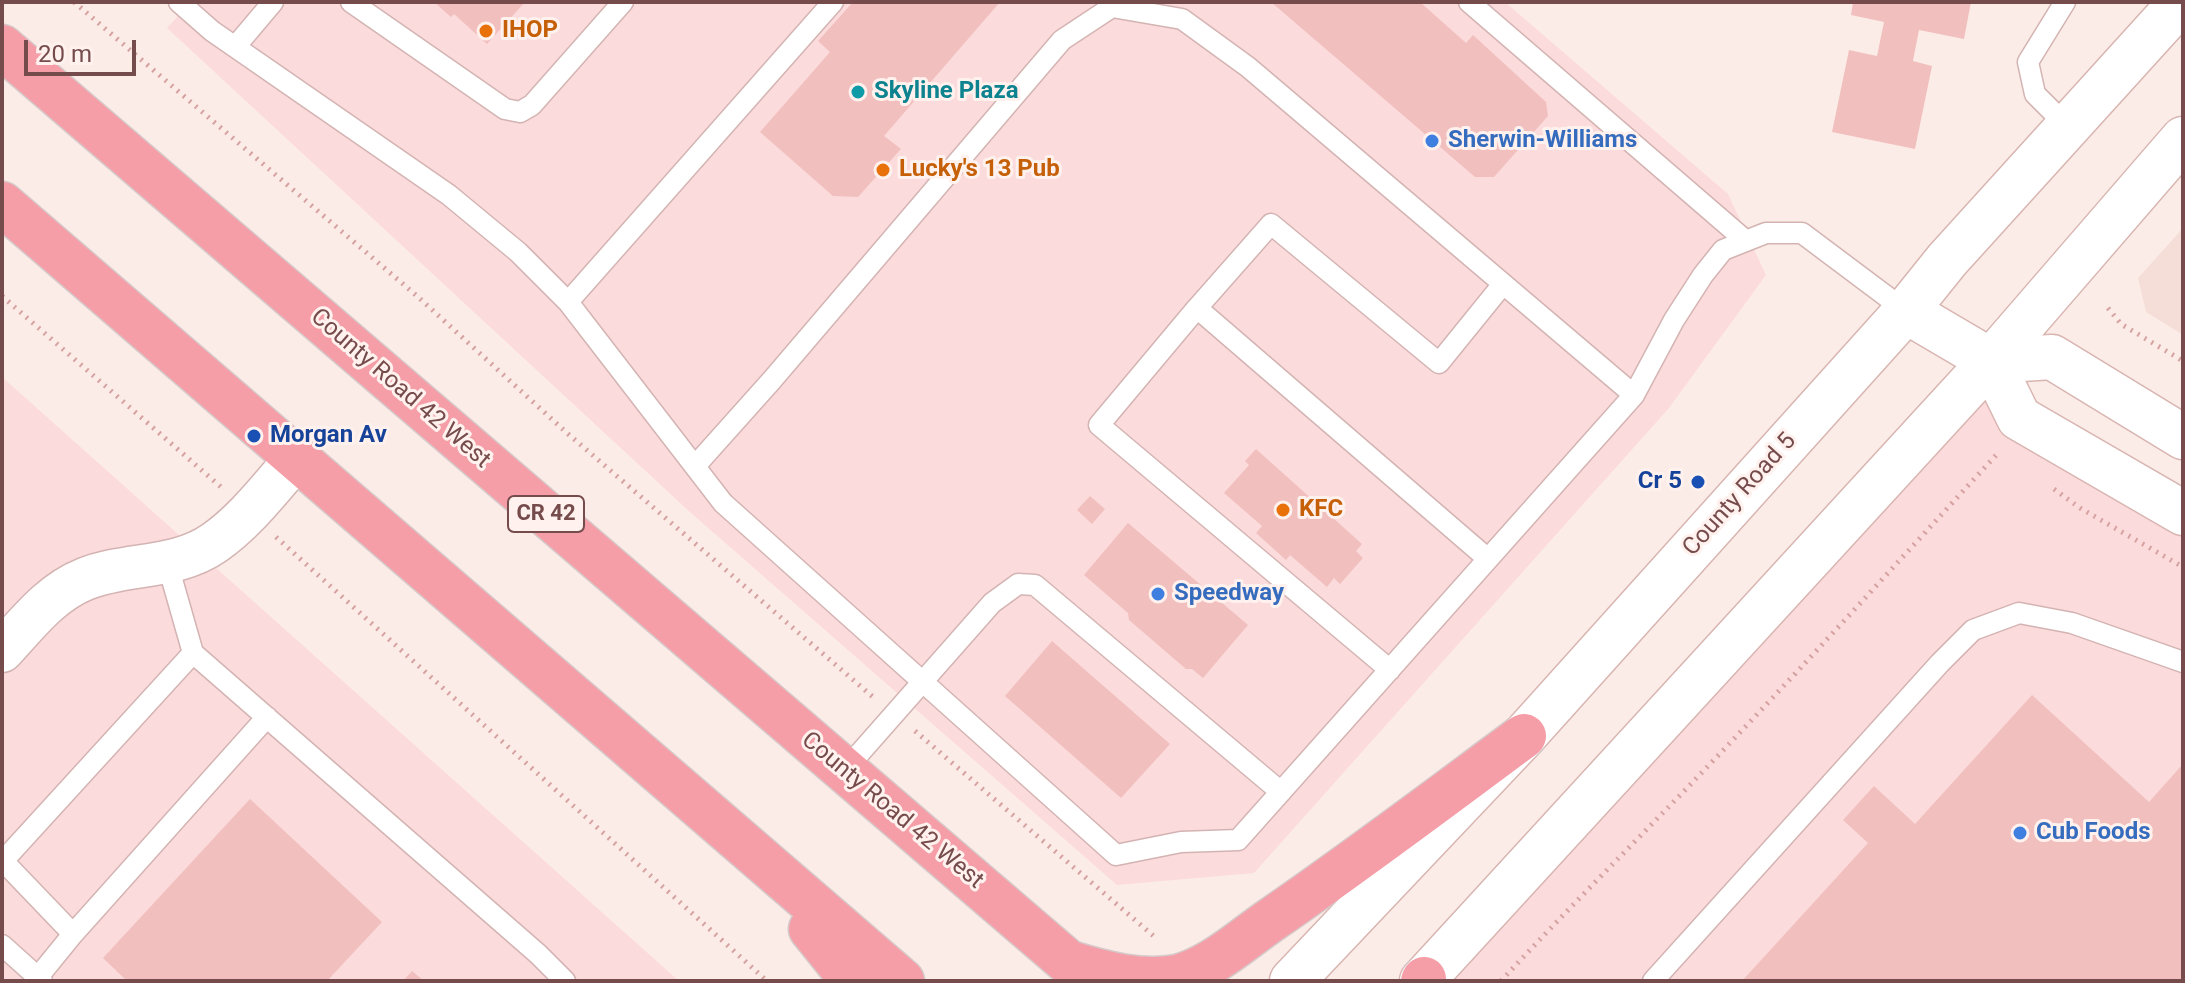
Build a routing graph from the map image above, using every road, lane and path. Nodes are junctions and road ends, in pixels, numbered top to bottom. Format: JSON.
{"nodes":[{"id":1,"x":74,"y":2,"type":"edge"},
{"id":2,"x":179,"y":2,"type":"edge"},
{"id":3,"x":273,"y":2,"type":"edge"},
{"id":4,"x":351,"y":2,"type":"edge"},
{"id":5,"x":623,"y":2,"type":"edge"},
{"id":6,"x":833,"y":2,"type":"edge"},
{"id":7,"x":1469,"y":2,"type":"edge"},
{"id":8,"x":2065,"y":2,"type":"edge"},
{"id":9,"x":2181,"y":2,"type":"edge"},
{"id":10,"x":2,"y":47,"type":"edge"},
{"id":11,"x":235,"y":47,"type":"junction"},
{"id":12,"x":2,"y":63,"type":"edge"},
{"id":13,"x":2068,"y":127,"type":"junction"},
{"id":14,"x":109,"y":139,"type":"junction"},
{"id":15,"x":2183,"y":139,"type":"edge"},
{"id":16,"x":2,"y":204,"type":"edge"},
{"id":17,"x":1746,"y":241,"type":"junction"},
{"id":18,"x":1503,"y":284,"type":"junction"},
{"id":19,"x":2,"y":296,"type":"edge"},
{"id":20,"x":568,"y":302,"type":"junction"},
{"id":21,"x":1197,"y":308,"type":"junction"},
{"id":22,"x":2108,"y":308,"type":"dead end"},
{"id":23,"x":1906,"y":311,"type":"junction"},
{"id":24,"x":1991,"y":361,"type":"junction"},
{"id":25,"x":2183,"y":361,"type":"edge"},
{"id":26,"x":1634,"y":395,"type":"junction"},
{"id":27,"x":2183,"y":437,"type":"edge"},
{"id":28,"x":2011,"y":458,"type":"dead end"},
{"id":29,"x":296,"y":459,"type":"junction"},
{"id":30,"x":696,"y":465,"type":"junction"},
{"id":31,"x":2046,"y":483,"type":"dead end"},
{"id":32,"x":249,"y":512,"type":"junction"},
{"id":33,"x":2183,"y":513,"type":"edge"},
{"id":34,"x":1488,"y":559,"type":"junction"},
{"id":35,"x":167,"y":562,"type":"junction"},
{"id":36,"x":2183,"y":567,"type":"edge"},
{"id":37,"x":6,"y":638,"type":"edge"},
{"id":38,"x":193,"y":653,"type":"junction"},
{"id":39,"x":2183,"y":662,"type":"edge"},
{"id":40,"x":1390,"y":670,"type":"junction"},
{"id":41,"x":922,"y":680,"type":"junction"},
{"id":42,"x":893,"y":714,"type":"junction"},
{"id":43,"x":267,"y":717,"type":"junction"},
{"id":44,"x":1524,"y":736,"type":"junction"},
{"id":45,"x":844,"y":771,"type":"junction"},
{"id":46,"x":1281,"y":792,"type":"junction"},
{"id":47,"x":741,"y":844,"type":"junction"},
{"id":48,"x":73,"y":934,"type":"junction"},
{"id":49,"x":1165,"y":943,"type":"dead end"},
{"id":50,"x":2,"y":945,"type":"edge"},
{"id":51,"x":1080,"y":972,"type":"edge"},
{"id":52,"x":40,"y":979,"type":"edge"},
{"id":53,"x":1423,"y":980,"type":"edge"},
{"id":54,"x":565,"y":981,"type":"edge"},
{"id":55,"x":767,"y":981,"type":"edge"},
{"id":56,"x":853,"y":981,"type":"edge"},
{"id":57,"x":902,"y":981,"type":"edge"},
{"id":58,"x":1292,"y":981,"type":"edge"},
{"id":59,"x":1501,"y":981,"type":"edge"},
{"id":60,"x":1653,"y":981,"type":"edge"}],
"edges":[{"from":1,"to":42,"type":"path"},
{"from":2,"to":11,"type":"lane"},
{"from":3,"to":11,"type":"lane"},
{"from":4,"to":5,"type":"lane"},
{"from":6,"to":20,"type":"lane"},
{"from":7,"to":17,"type":"lane"},
{"from":8,"to":13,"type":"lane"},
{"from":9,"to":13,"type":"main road","name":"County Road 5"},
{"from":10,"to":14,"type":"highway","name":"County Road 42 West","number":"CR 42"},
{"from":11,"to":20,"type":"lane"},
{"from":12,"to":14,"type":"highway"},
{"from":13,"to":23,"type":"main road","name":"County Road 5"},
{"from":14,"to":45,"type":"highway","name":"County Road 42 West","number":"CR 42"},
{"from":15,"to":24,"type":"main road"},
{"from":16,"to":29,"type":"highway"},
{"from":17,"to":23,"type":"lane"},
{"from":17,"to":26,"type":"lane"},
{"from":18,"to":21,"type":"lane"},
{"from":18,"to":26,"type":"lane"},
{"from":18,"to":30,"type":"lane"},
{"from":19,"to":32,"type":"path"},
{"from":20,"to":30,"type":"lane"},
{"from":21,"to":34,"type":"lane"},
{"from":21,"to":40,"type":"lane"},
{"from":22,"to":25,"type":"path"},
{"from":23,"to":24,"type":"main road"},
{"from":23,"to":44,"type":"main road","name":"County Road 5"},
{"from":24,"to":27,"type":"main road"},
{"from":24,"to":33,"type":"main road"},
{"from":24,"to":53,"type":"main road"},
{"from":26,"to":34,"type":"lane"},
{"from":28,"to":59,"type":"path"},
{"from":29,"to":32,"type":"street"},
{"from":29,"to":47,"type":"highway"},
{"from":30,"to":41,"type":"lane"},
{"from":31,"to":36,"type":"path"},
{"from":32,"to":35,"type":"street"},
{"from":32,"to":55,"type":"path"},
{"from":34,"to":40,"type":"lane"},
{"from":35,"to":37,"type":"street"},
{"from":35,"to":38,"type":"lane"},
{"from":38,"to":43,"type":"lane"},
{"from":38,"to":48,"type":"lane"},
{"from":39,"to":60,"type":"lane"},
{"from":40,"to":46,"type":"lane"},
{"from":41,"to":42,"type":"lane"},
{"from":41,"to":46,"type":"lane"},
{"from":41,"to":46,"type":"lane"},
{"from":42,"to":45,"type":"lane"},
{"from":42,"to":49,"type":"path"},
{"from":43,"to":48,"type":"lane"},
{"from":43,"to":54,"type":"lane"},
{"from":44,"to":51,"type":"highway"},
{"from":44,"to":58,"type":"main road","name":"County Road 5"},
{"from":45,"to":51,"type":"highway","name":"County Road 42 West","number":"CR 42"},
{"from":47,"to":56,"type":"highway"},
{"from":47,"to":57,"type":"highway"},
{"from":48,"to":52,"type":"lane"},
{"from":50,"to":52,"type":"lane"}]}
